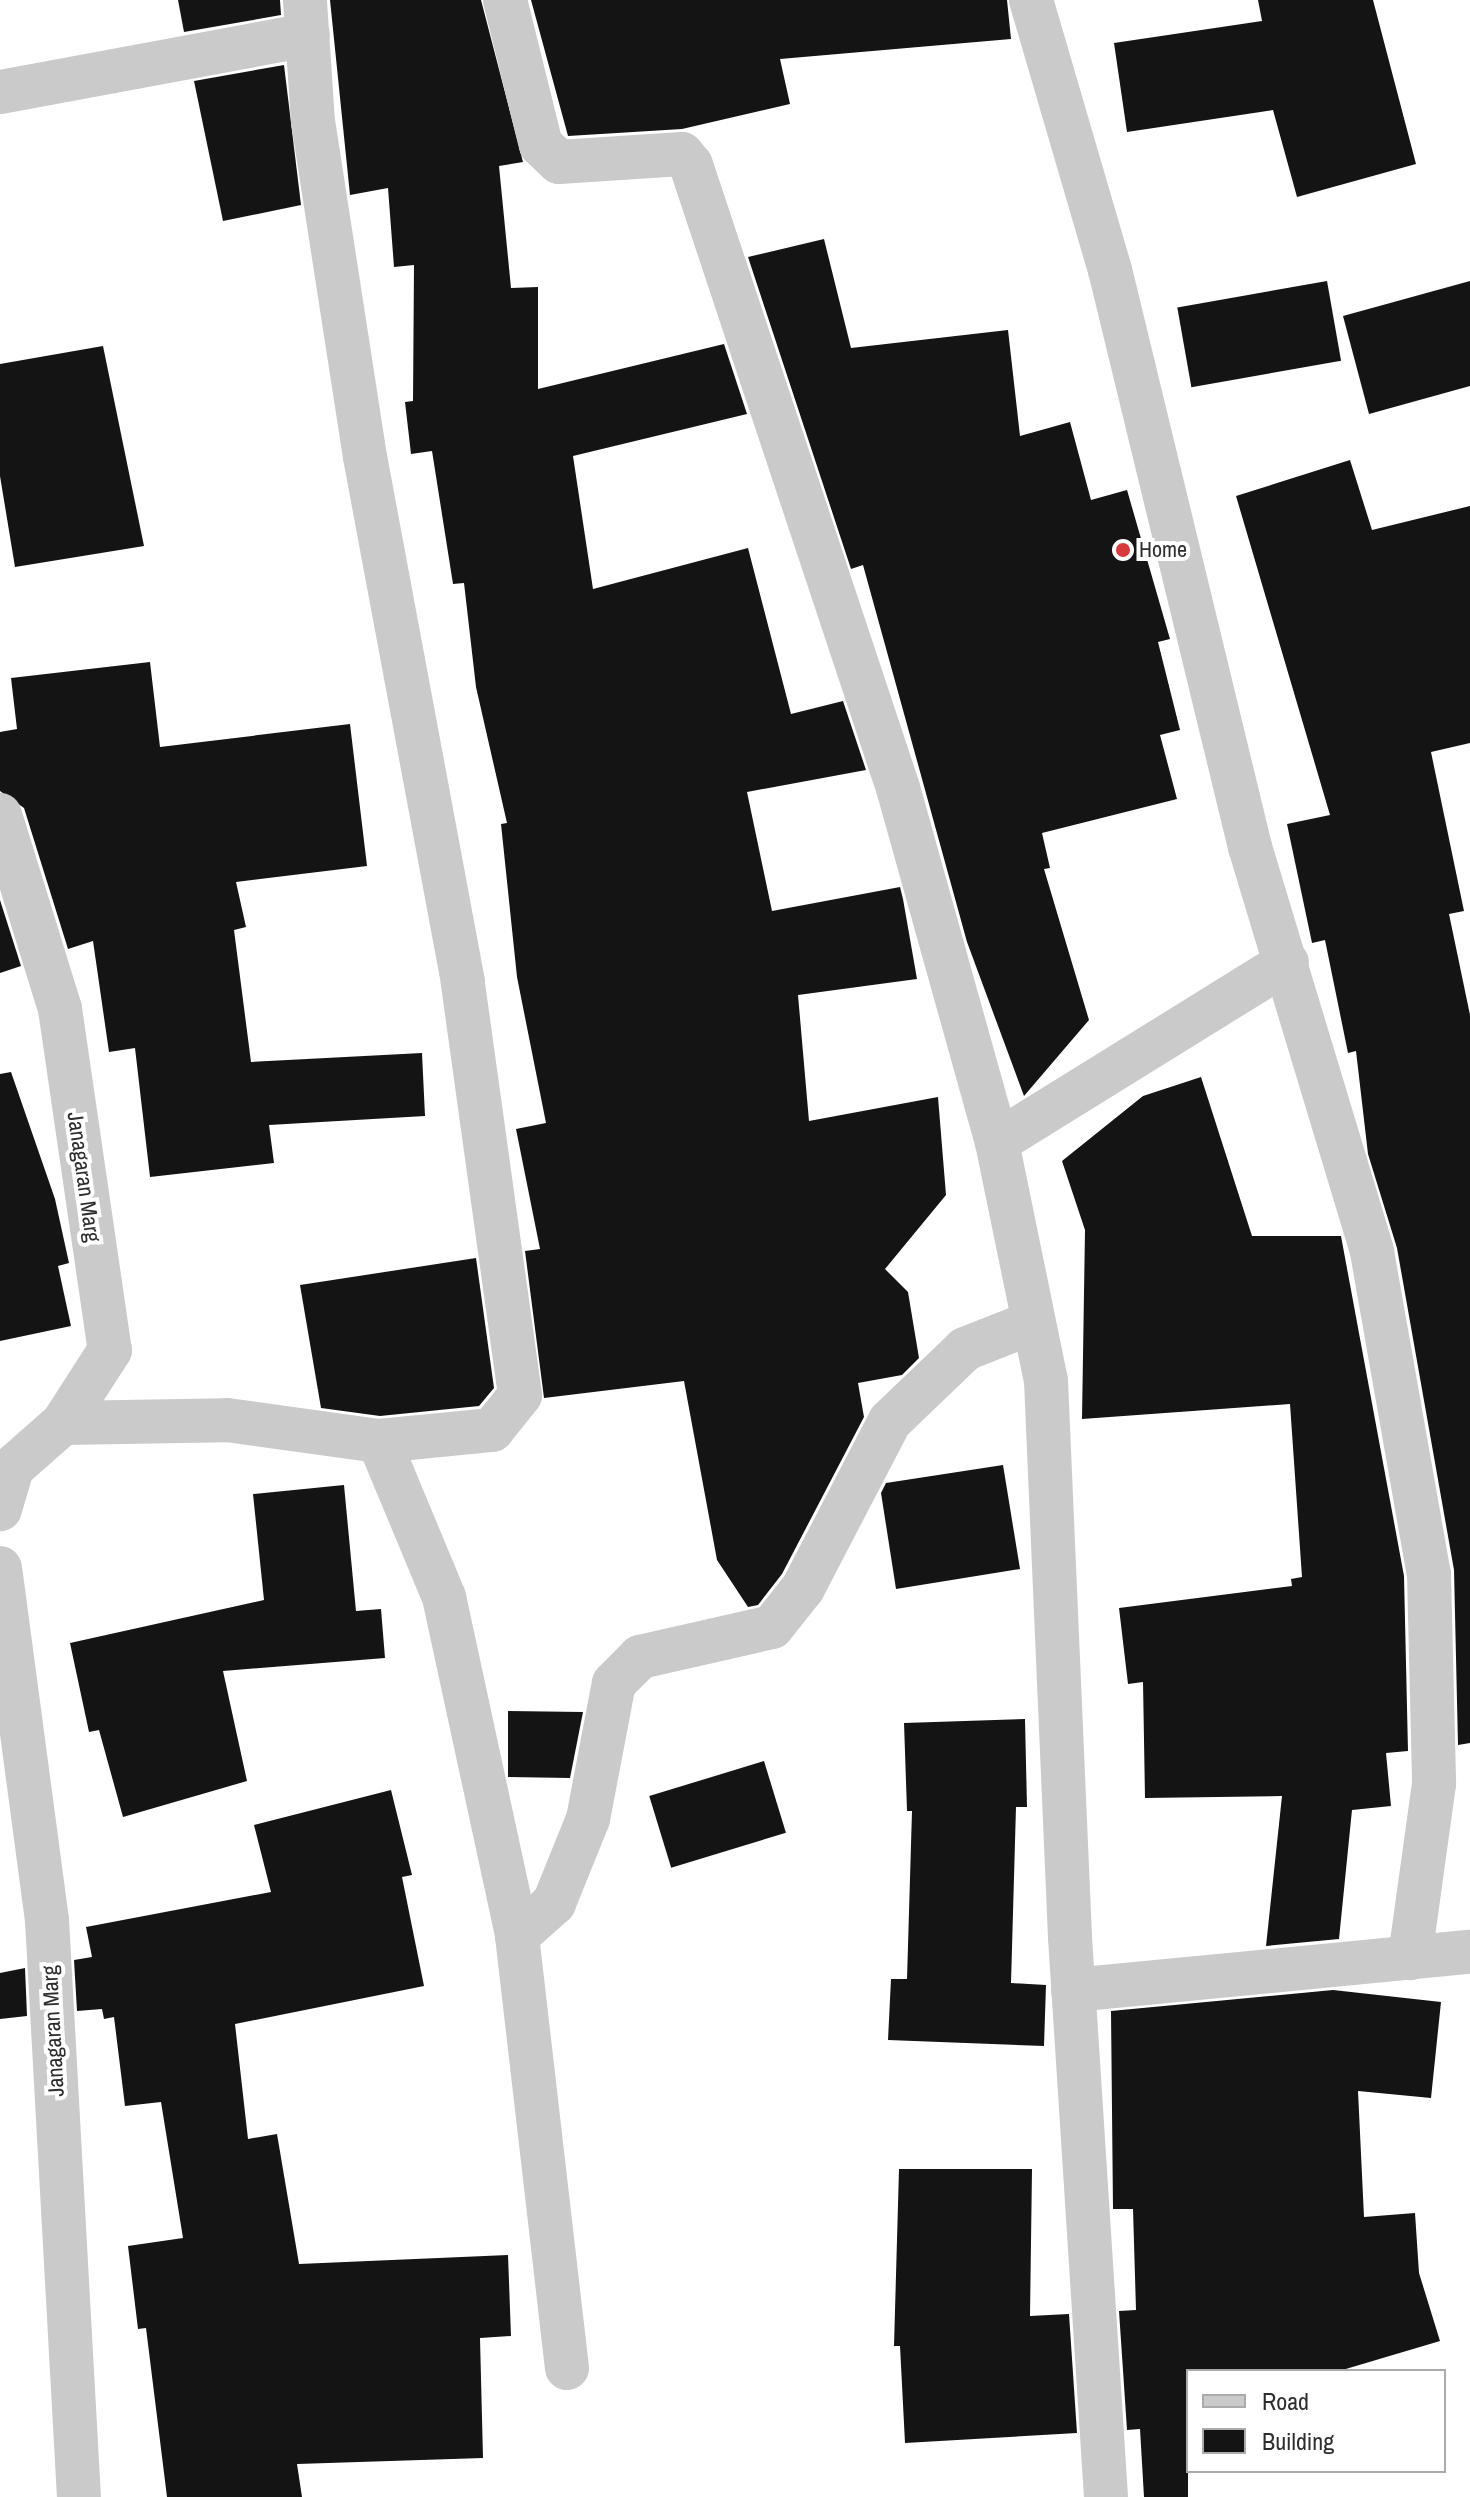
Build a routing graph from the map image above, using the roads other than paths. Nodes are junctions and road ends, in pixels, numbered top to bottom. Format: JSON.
{"nodes":[{"id":1,"x":505,"y":0,"type":"edge"},
{"id":2,"x":1031,"y":0,"type":"edge"},
{"id":3,"x":307,"y":17,"type":"edge"},
{"id":4,"x":0,"y":92,"type":"edge"},
{"id":5,"x":0,"y":815,"type":"edge"},
{"id":6,"x":1287,"y":962,"type":"junction"},
{"id":7,"x":997,"y":1142,"type":"junction"},
{"id":8,"x":1031,"y":1323,"type":"junction"},
{"id":9,"x":63,"y":1423,"type":"junction"},
{"id":10,"x":379,"y":1441,"type":"junction"},
{"id":11,"x":0,"y":1509,"type":"edge"},
{"id":12,"x":0,"y":1568,"type":"edge"},
{"id":13,"x":517,"y":1936,"type":"junction"},
{"id":14,"x":1470,"y":1952,"type":"edge"},
{"id":15,"x":1410,"y":1958,"type":"junction"},
{"id":16,"x":1073,"y":1990,"type":"junction"},
{"id":17,"x":567,"y":2368,"type":"dead end"},
{"id":18,"x":79,"y":2497,"type":"edge"},
{"id":19,"x":1106,"y":2497,"type":"edge"}],
"edges":[{"from":1,"to":7,"type":"street"},
{"from":2,"to":6,"type":"street"},
{"from":3,"to":4,"type":"street"},
{"from":3,"to":10,"type":"street"},
{"from":5,"to":9,"type":"street","name":"Janagaran Marg"},
{"from":6,"to":7,"type":"street"},
{"from":6,"to":15,"type":"street"},
{"from":7,"to":8,"type":"street"},
{"from":8,"to":13,"type":"street"},
{"from":8,"to":16,"type":"street"},
{"from":9,"to":10,"type":"street"},
{"from":9,"to":11,"type":"street","name":"Janagaran Marg"},
{"from":10,"to":13,"type":"street"},
{"from":12,"to":18,"type":"street","name":"Janagaran Marg"},
{"from":13,"to":17,"type":"street"},
{"from":14,"to":15,"type":"street"},
{"from":15,"to":16,"type":"street"},
{"from":16,"to":19,"type":"street"}]}
